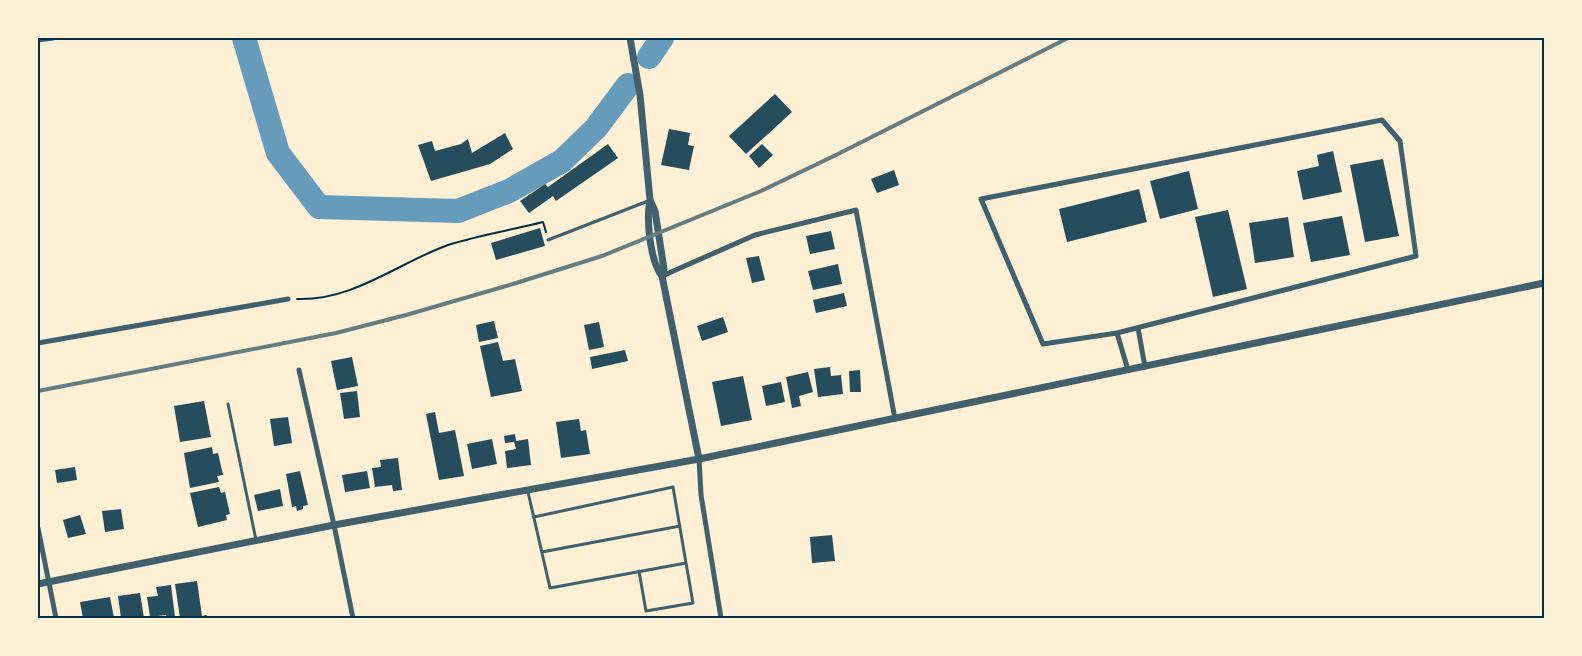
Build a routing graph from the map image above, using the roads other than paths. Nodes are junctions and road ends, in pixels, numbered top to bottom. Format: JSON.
{"nodes":[{"id":1,"x":53,"y":38,"type":"edge"},
{"id":2,"x":630,"y":38,"type":"edge"},
{"id":3,"x":38,"y":40,"type":"edge"},
{"id":4,"x":650,"y":200,"type":"junction"},
{"id":5,"x":548,"y":240,"type":"road end"},
{"id":6,"x":662,"y":276,"type":"junction"},
{"id":7,"x":1545,"y":283,"type":"edge"},
{"id":8,"x":288,"y":299,"type":"road end"},
{"id":9,"x":1138,"y":328,"type":"junction"},
{"id":10,"x":1117,"y":333,"type":"junction"},
{"id":11,"x":38,"y":343,"type":"edge"},
{"id":12,"x":1145,"y":367,"type":"junction"},
{"id":13,"x":299,"y":370,"type":"dead end"},
{"id":14,"x":1128,"y":370,"type":"junction"},
{"id":15,"x":228,"y":404,"type":"dead end"},
{"id":16,"x":895,"y":419,"type":"junction"},
{"id":17,"x":699,"y":459,"type":"junction"},
{"id":18,"x":528,"y":490,"type":"junction"},
{"id":19,"x":534,"y":517,"type":"junction"},
{"id":20,"x":334,"y":525,"type":"junction"},
{"id":21,"x":680,"y":526,"type":"junction"},
{"id":22,"x":38,"y":528,"type":"edge"},
{"id":23,"x":256,"y":540,"type":"junction"},
{"id":24,"x":542,"y":552,"type":"junction"},
{"id":25,"x":686,"y":563,"type":"junction"},
{"id":26,"x":639,"y":572,"type":"junction"},
{"id":27,"x":49,"y":582,"type":"junction"},
{"id":28,"x":38,"y":584,"type":"edge"},
{"id":29,"x":56,"y":618,"type":"edge"},
{"id":30,"x":352,"y":618,"type":"edge"},
{"id":31,"x":721,"y":618,"type":"edge"}],
"edges":[{"from":1,"to":3,"type":"street"},
{"from":2,"to":4,"type":"street"},
{"from":4,"to":5,"type":"lane"},
{"from":4,"to":6,"type":"street"},
{"from":6,"to":16,"type":"street"},
{"from":6,"to":17,"type":"street"},
{"from":7,"to":12,"type":"street"},
{"from":8,"to":11,"type":"street"},
{"from":9,"to":10,"type":"street"},
{"from":9,"to":10,"type":"street"},
{"from":9,"to":12,"type":"street"},
{"from":10,"to":14,"type":"street"},
{"from":12,"to":14,"type":"street"},
{"from":13,"to":20,"type":"street"},
{"from":14,"to":16,"type":"street"},
{"from":15,"to":23,"type":"lane"},
{"from":16,"to":17,"type":"street"},
{"from":17,"to":18,"type":"street"},
{"from":17,"to":31,"type":"street"},
{"from":18,"to":19,"type":"lane"},
{"from":18,"to":20,"type":"street"},
{"from":19,"to":21,"type":"lane"},
{"from":19,"to":24,"type":"lane"},
{"from":20,"to":23,"type":"street"},
{"from":20,"to":30,"type":"street"},
{"from":21,"to":24,"type":"lane"},
{"from":21,"to":25,"type":"lane"},
{"from":22,"to":27,"type":"street"},
{"from":23,"to":27,"type":"street"},
{"from":24,"to":26,"type":"lane"},
{"from":25,"to":26,"type":"lane"},
{"from":25,"to":26,"type":"lane"},
{"from":27,"to":28,"type":"street"},
{"from":27,"to":29,"type":"street"}]}
